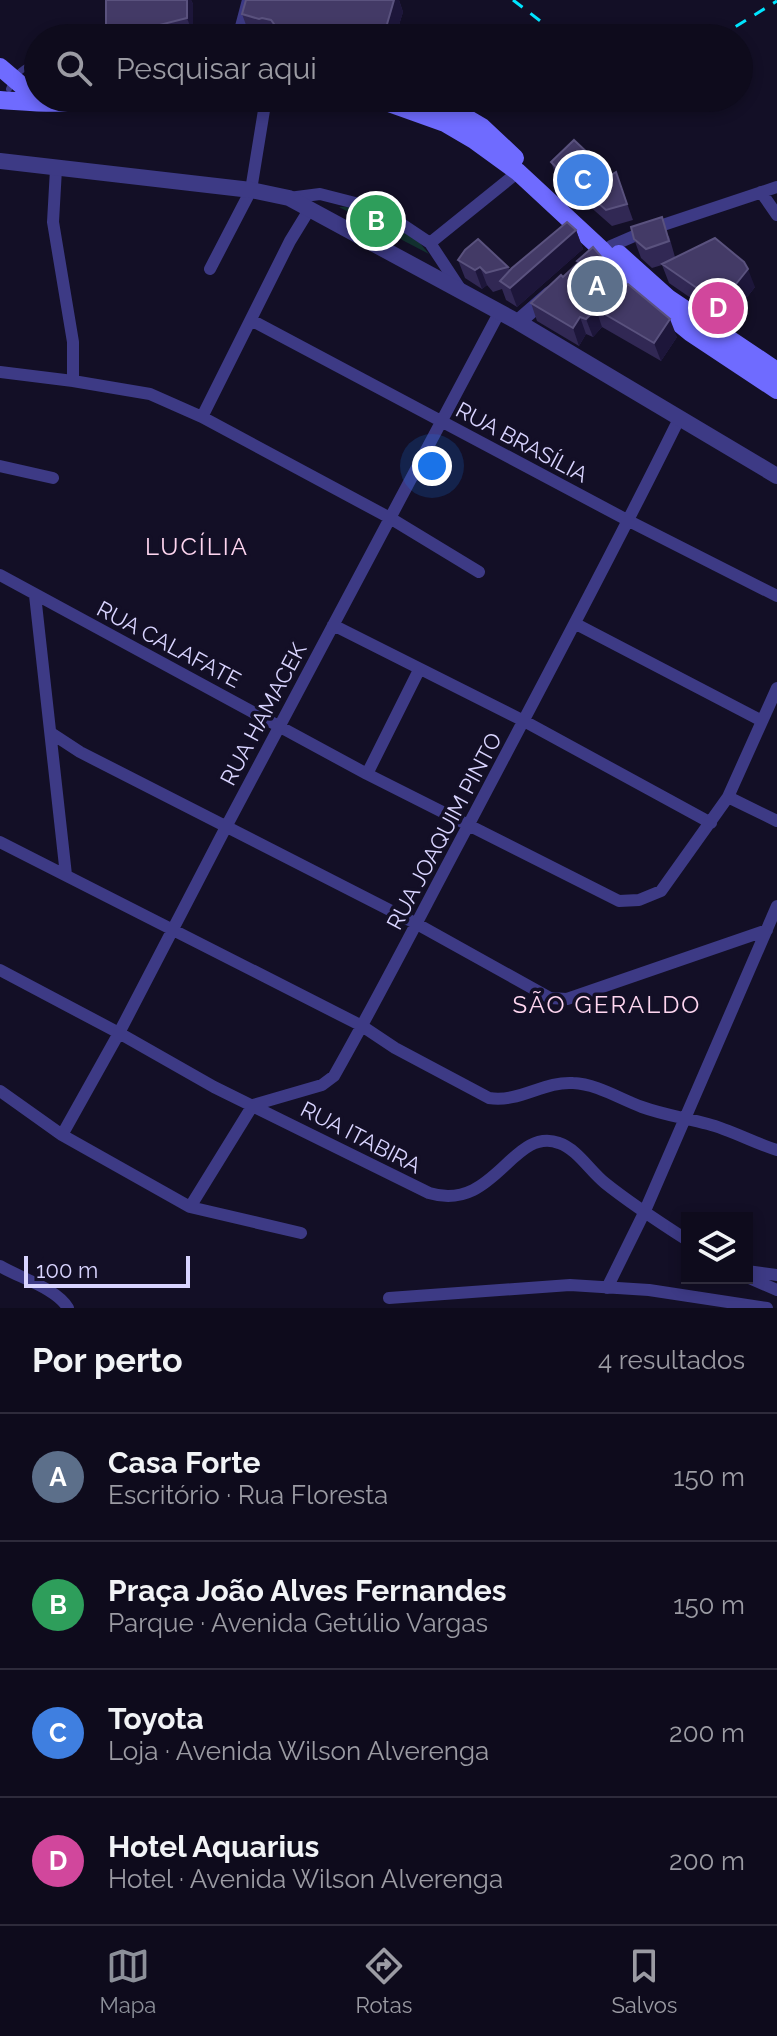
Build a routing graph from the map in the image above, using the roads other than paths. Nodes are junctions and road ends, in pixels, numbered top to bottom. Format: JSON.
{"nodes":[{"id":1,"x":248,"y":0,"type":"edge"},
{"id":2,"x":242,"y":24,"type":"edge"},
{"id":3,"x":264,"y":112,"type":"edge"},
{"id":4,"x":414,"y":112,"type":"edge"},
{"id":5,"x":456,"y":112,"type":"edge"},
{"id":6,"x":0,"y":161,"type":"edge"},
{"id":7,"x":56,"y":169,"type":"junction"},
{"id":8,"x":518,"y":172,"type":"junction"},
{"id":9,"x":777,"y":187,"type":"edge"},
{"id":10,"x":251,"y":190,"type":"junction"},
{"id":11,"x":761,"y":192,"type":"junction"},
{"id":12,"x":289,"y":198,"type":"junction"},
{"id":13,"x":309,"y":210,"type":"junction"},
{"id":14,"x":777,"y":215,"type":"edge"},
{"id":15,"x":430,"y":243,"type":"junction"},
{"id":16,"x":600,"y":252,"type":"junction"},
{"id":17,"x":210,"y":269,"type":"dead end"},
{"id":18,"x":565,"y":281,"type":"edge"},
{"id":19,"x":463,"y":292,"type":"junction"},
{"id":20,"x":499,"y":313,"type":"junction"},
{"id":21,"x":251,"y":320,"type":"junction"},
{"id":22,"x":518,"y":322,"type":"junction"},
{"id":23,"x":777,"y":371,"type":"edge"},
{"id":24,"x":0,"y":372,"type":"edge"},
{"id":25,"x":73,"y":381,"type":"junction"},
{"id":26,"x":777,"y":390,"type":"edge"},
{"id":27,"x":202,"y":417,"type":"junction"},
{"id":28,"x":679,"y":419,"type":"junction"},
{"id":29,"x":440,"y":421,"type":"junction"},
{"id":30,"x":0,"y":466,"type":"edge"},
{"id":31,"x":777,"y":476,"type":"edge"},
{"id":32,"x":53,"y":478,"type":"dead end"},
{"id":33,"x":390,"y":518,"type":"junction"},
{"id":34,"x":629,"y":521,"type":"junction"},
{"id":35,"x":479,"y":572,"type":"dead end"},
{"id":36,"x":0,"y":575,"type":"edge"},
{"id":37,"x":35,"y":595,"type":"junction"},
{"id":38,"x":777,"y":596,"type":"edge"},
{"id":39,"x":576,"y":624,"type":"junction"},
{"id":40,"x":333,"y":625,"type":"junction"},
{"id":41,"x":419,"y":670,"type":"junction"},
{"id":42,"x":777,"y":688,"type":"edge"},
{"id":43,"x":524,"y":721,"type":"junction"},
{"id":44,"x":762,"y":721,"type":"junction"},
{"id":45,"x":280,"y":725,"type":"junction"},
{"id":46,"x":51,"y":733,"type":"junction"},
{"id":47,"x":367,"y":774,"type":"junction"},
{"id":48,"x":728,"y":797,"type":"junction"},
{"id":49,"x":777,"y":821,"type":"edge"},
{"id":50,"x":711,"y":823,"type":"junction"},
{"id":51,"x":468,"y":825,"type":"junction"},
{"id":52,"x":226,"y":827,"type":"junction"},
{"id":53,"x":0,"y":842,"type":"edge"},
{"id":54,"x":66,"y":875,"type":"junction"},
{"id":55,"x":777,"y":906,"type":"edge"},
{"id":56,"x":417,"y":924,"type":"junction"},
{"id":57,"x":171,"y":930,"type":"junction"},
{"id":58,"x":767,"y":930,"type":"junction"},
{"id":59,"x":0,"y":970,"type":"edge"},
{"id":60,"x":362,"y":1026,"type":"junction"},
{"id":61,"x":119,"y":1033,"type":"junction"},
{"id":62,"x":0,"y":1091,"type":"edge"},
{"id":63,"x":253,"y":1105,"type":"junction"},
{"id":64,"x":685,"y":1119,"type":"junction"},
{"id":65,"x":62,"y":1135,"type":"junction"},
{"id":66,"x":777,"y":1150,"type":"edge"},
{"id":67,"x":190,"y":1207,"type":"junction"},
{"id":68,"x":644,"y":1213,"type":"junction"},
{"id":69,"x":301,"y":1233,"type":"dead end"},
{"id":70,"x":681,"y":1236,"type":"edge"},
{"id":71,"x":0,"y":1266,"type":"edge"},
{"id":72,"x":753,"y":1274,"type":"edge"},
{"id":73,"x":777,"y":1275,"type":"edge"},
{"id":74,"x":753,"y":1277,"type":"edge"},
{"id":75,"x":607,"y":1288,"type":"junction"},
{"id":76,"x":777,"y":1290,"type":"edge"},
{"id":77,"x":389,"y":1298,"type":"dead end"},
{"id":78,"x":68,"y":1308,"type":"edge"},
{"id":79,"x":767,"y":1308,"type":"edge"}],
"edges":[{"from":1,"to":2,"type":"street"},
{"from":3,"to":10,"type":"street"},
{"from":4,"to":8,"type":"main road"},
{"from":5,"to":16,"type":"main road"},
{"from":6,"to":7,"type":"street"},
{"from":7,"to":10,"type":"street"},
{"from":7,"to":25,"type":"street"},
{"from":8,"to":15,"type":"street"},
{"from":8,"to":16,"type":"main road"},
{"from":9,"to":11,"type":"street"},
{"from":10,"to":12,"type":"street"},
{"from":10,"to":17,"type":"street"},
{"from":11,"to":14,"type":"street"},
{"from":11,"to":16,"type":"street"},
{"from":12,"to":13,"type":"street"},
{"from":12,"to":15,"type":"street"},
{"from":13,"to":19,"type":"street"},
{"from":13,"to":21,"type":"street"},
{"from":15,"to":19,"type":"street"},
{"from":16,"to":23,"type":"main road"},
{"from":16,"to":26,"type":"main road"},
{"from":18,"to":22,"type":"street"},
{"from":19,"to":20,"type":"street"},
{"from":20,"to":22,"type":"street"},
{"from":20,"to":29,"type":"street","name":"RUA HAMACEK"},
{"from":21,"to":27,"type":"street"},
{"from":21,"to":29,"type":"street","name":"RUA BRASÍLIA"},
{"from":22,"to":28,"type":"street"},
{"from":24,"to":25,"type":"street"},
{"from":25,"to":27,"type":"street"},
{"from":27,"to":33,"type":"street"},
{"from":28,"to":31,"type":"street"},
{"from":28,"to":34,"type":"street","name":"RUA JOAQUIM PINTO"},
{"from":29,"to":33,"type":"street","name":"RUA HAMACEK"},
{"from":29,"to":34,"type":"street","name":"RUA BRASÍLIA"},
{"from":30,"to":32,"type":"street"},
{"from":33,"to":35,"type":"street"},
{"from":33,"to":40,"type":"street","name":"RUA HAMACEK"},
{"from":34,"to":38,"type":"street","name":"RUA BRASÍLIA"},
{"from":34,"to":39,"type":"street","name":"RUA JOAQUIM PINTO"},
{"from":36,"to":37,"type":"street","name":"RUA CALAFATE"},
{"from":37,"to":45,"type":"street","name":"RUA CALAFATE"},
{"from":37,"to":46,"type":"street"},
{"from":39,"to":43,"type":"street","name":"RUA JOAQUIM PINTO"},
{"from":39,"to":44,"type":"street"},
{"from":40,"to":41,"type":"street"},
{"from":40,"to":45,"type":"street","name":"RUA HAMACEK"},
{"from":41,"to":43,"type":"street"},
{"from":41,"to":47,"type":"street"},
{"from":42,"to":44,"type":"street"},
{"from":43,"to":50,"type":"street"},
{"from":43,"to":51,"type":"street","name":"RUA JOAQUIM PINTO"},
{"from":44,"to":48,"type":"street"},
{"from":45,"to":47,"type":"street","name":"RUA CALAFATE"},
{"from":45,"to":52,"type":"street","name":"RUA HAMACEK"},
{"from":46,"to":52,"type":"street"},
{"from":46,"to":54,"type":"street"},
{"from":47,"to":51,"type":"street","name":"RUA CALAFATE"},
{"from":48,"to":49,"type":"street"},
{"from":48,"to":50,"type":"street"},
{"from":50,"to":51,"type":"street","name":"RUA CALAFATE"},
{"from":51,"to":56,"type":"street","name":"RUA JOAQUIM PINTO"},
{"from":52,"to":56,"type":"street"},
{"from":52,"to":57,"type":"street","name":"RUA HAMACEK"},
{"from":53,"to":54,"type":"street"},
{"from":54,"to":57,"type":"street"},
{"from":55,"to":58,"type":"street"},
{"from":56,"to":58,"type":"street"},
{"from":56,"to":60,"type":"street","name":"RUA JOAQUIM PINTO"},
{"from":57,"to":60,"type":"street"},
{"from":57,"to":61,"type":"street","name":"RUA HAMACEK"},
{"from":58,"to":64,"type":"street"},
{"from":59,"to":61,"type":"street","name":"RUA ITABIRA"},
{"from":60,"to":63,"type":"street","name":"RUA JOAQUIM PINTO"},
{"from":60,"to":64,"type":"street"},
{"from":61,"to":63,"type":"street","name":"RUA ITABIRA"},
{"from":61,"to":65,"type":"street","name":"RUA HAMACEK"},
{"from":62,"to":65,"type":"street"},
{"from":63,"to":67,"type":"street"},
{"from":63,"to":68,"type":"street","name":"RUA ITABIRA"},
{"from":64,"to":66,"type":"street"},
{"from":64,"to":68,"type":"street"},
{"from":65,"to":67,"type":"street"},
{"from":67,"to":69,"type":"street"},
{"from":68,"to":70,"type":"street","name":"RUA ITABIRA"},
{"from":68,"to":75,"type":"street"},
{"from":71,"to":78,"type":"street"},
{"from":72,"to":73,"type":"street"},
{"from":74,"to":76,"type":"street"},
{"from":75,"to":77,"type":"street"},
{"from":75,"to":79,"type":"street"}]}
